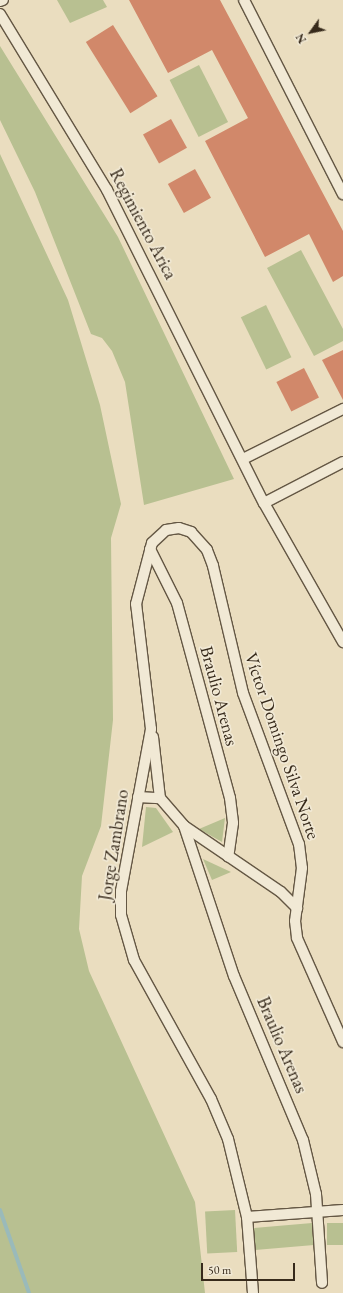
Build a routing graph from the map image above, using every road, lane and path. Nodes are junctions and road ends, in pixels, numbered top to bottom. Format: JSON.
{"nodes":[{"id":1,"x":244,"y":0,"type":"edge"},
{"id":2,"x":0,"y":14,"type":"edge"},
{"id":3,"x":343,"y":194,"type":"edge"},
{"id":4,"x":343,"y":409,"type":"edge"},
{"id":5,"x":243,"y":459,"type":"junction"},
{"id":6,"x":343,"y":462,"type":"edge"},
{"id":7,"x":264,"y":503,"type":"junction"},
{"id":8,"x":192,"y":532,"type":"joint"},
{"id":9,"x":150,"y":549,"type":"junction"},
{"id":10,"x":343,"y":642,"type":"edge"},
{"id":11,"x":152,"y":729,"type":"junction"},
{"id":12,"x":138,"y":797,"type":"junction"},
{"id":13,"x":160,"y":798,"type":"junction"},
{"id":14,"x":184,"y":826,"type":"junction"},
{"id":15,"x":228,"y":857,"type":"junction"},
{"id":16,"x":297,"y":908,"type":"junction"},
{"id":17,"x":343,"y":1042,"type":"edge"},
{"id":18,"x":343,"y":1210,"type":"edge"},
{"id":19,"x":317,"y":1212,"type":"junction"},
{"id":20,"x":248,"y":1216,"type":"junction"},
{"id":21,"x":322,"y":1283,"type":"dead end"},
{"id":22,"x":253,"y":1293,"type":"edge"}],
"edges":[{"from":1,"to":3,"type":"street"},
{"from":2,"to":5,"type":"street","name":"Regimiento Arica"},
{"from":4,"to":5,"type":"street"},
{"from":5,"to":7,"type":"street","name":"Regimiento Arica"},
{"from":6,"to":7,"type":"street"},
{"from":7,"to":10,"type":"street","name":"Regimiento Arica"},
{"from":8,"to":9,"type":"street","name":"Jorge Zambrano"},
{"from":8,"to":16,"type":"street","name":"Víctor Domingo Silva Norte"},
{"from":9,"to":11,"type":"street","name":"Jorge Zambrano"},
{"from":9,"to":15,"type":"street","name":"Braulio Arenas"},
{"from":11,"to":12,"type":"street","name":"Jorge Zambrano"},
{"from":11,"to":13,"type":"street"},
{"from":12,"to":13,"type":"street"},
{"from":12,"to":20,"type":"street","name":"Jorge Zambrano"},
{"from":13,"to":14,"type":"street"},
{"from":14,"to":15,"type":"street"},
{"from":14,"to":19,"type":"street","name":"Braulio Arenas"},
{"from":15,"to":16,"type":"street"},
{"from":16,"to":17,"type":"street","name":"Víctor Domingo Silva Norte"},
{"from":18,"to":19,"type":"street"},
{"from":19,"to":20,"type":"street"},
{"from":19,"to":21,"type":"street","name":"Braulio Arenas"},
{"from":20,"to":22,"type":"street","name":"Jorge Zambrano"}]}
